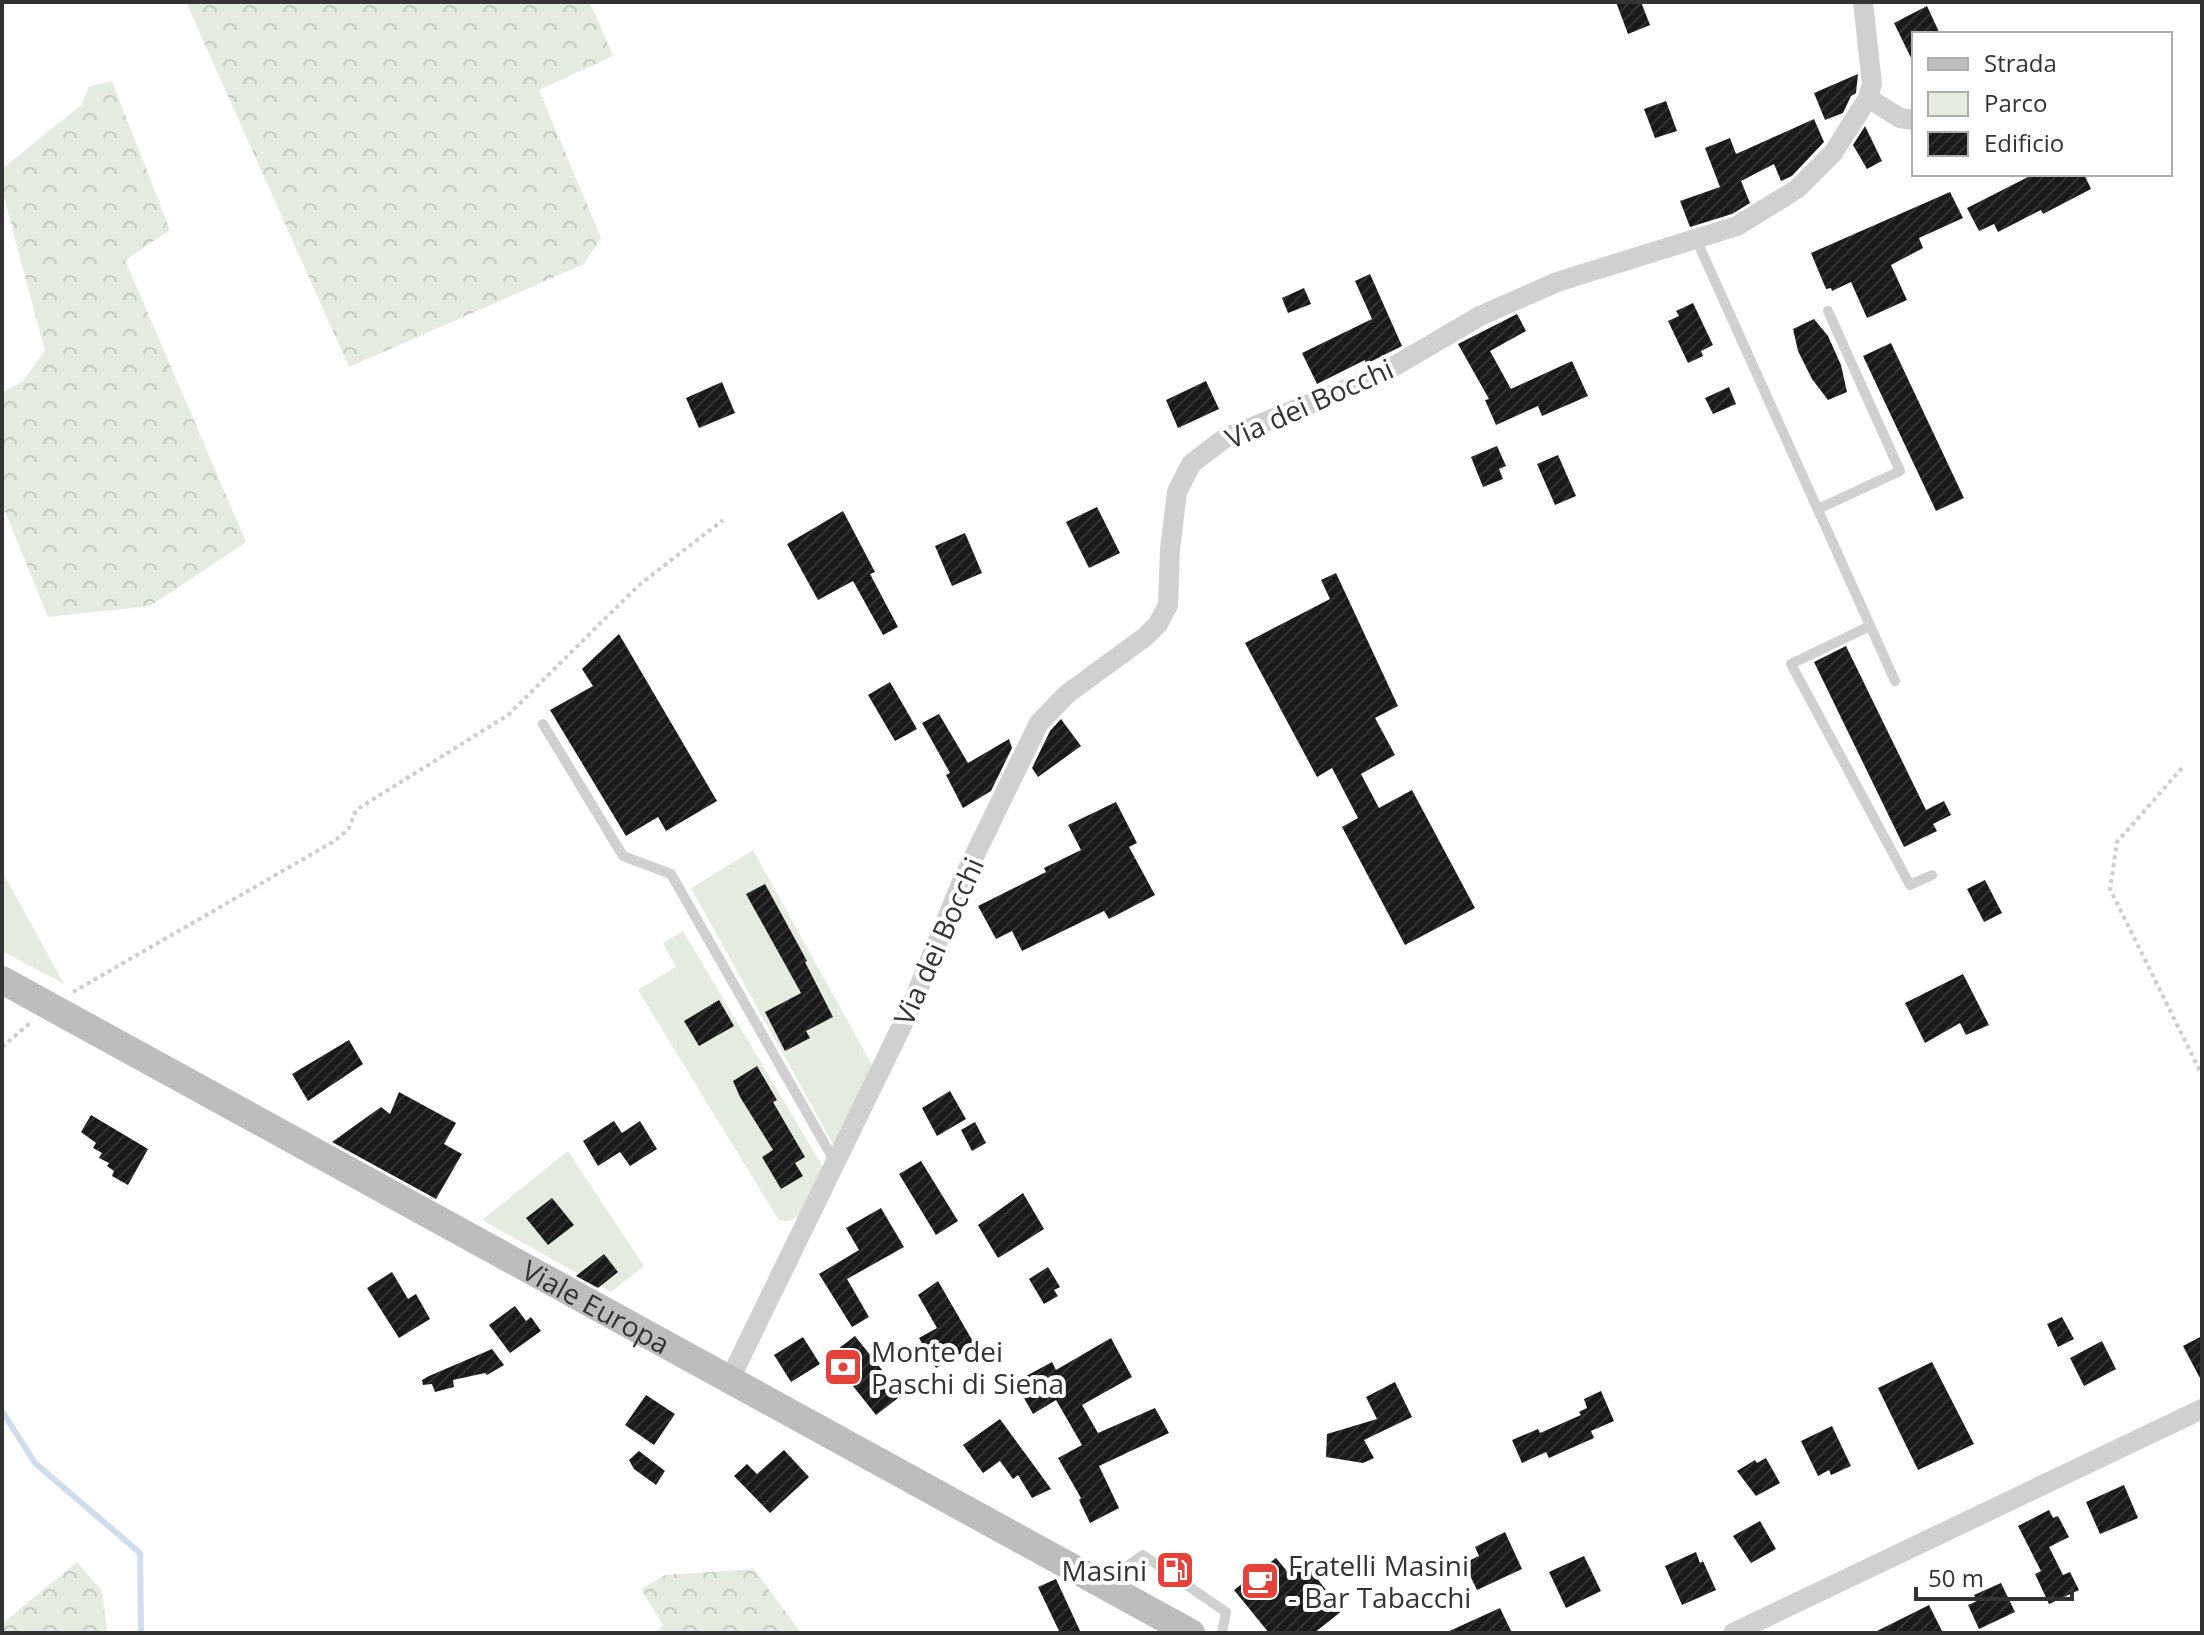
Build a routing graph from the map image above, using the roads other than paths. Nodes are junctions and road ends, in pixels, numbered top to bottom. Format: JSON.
{"nodes":[{"id":1,"x":1863,"y":2,"type":"edge"},
{"id":2,"x":1868,"y":98,"type":"junction"},
{"id":3,"x":1912,"y":120,"type":"edge"},
{"id":4,"x":1696,"y":239,"type":"junction"},
{"id":5,"x":1828,"y":311,"type":"dead end"},
{"id":6,"x":1818,"y":509,"type":"junction"},
{"id":7,"x":1870,"y":626,"type":"junction"},
{"id":8,"x":1895,"y":681,"type":"dead end"},
{"id":9,"x":543,"y":724,"type":"dead end"},
{"id":10,"x":1932,"y":875,"type":"dead end"},
{"id":11,"x":2,"y":980,"type":"edge"},
{"id":12,"x":835,"y":1162,"type":"junction"},
{"id":13,"x":730,"y":1379,"type":"junction"},
{"id":14,"x":2202,"y":1409,"type":"edge"},
{"id":15,"x":1101,"y":1584,"type":"junction"},
{"id":16,"x":1191,"y":1633,"type":"edge"},
{"id":17,"x":1222,"y":1633,"type":"edge"},
{"id":18,"x":1733,"y":1633,"type":"edge"}],
"edges":[{"from":1,"to":2,"type":"street"},
{"from":2,"to":3,"type":"street"},
{"from":2,"to":4,"type":"street","name":"Via dei Bocchi"},
{"from":4,"to":6,"type":"lane"},
{"from":4,"to":12,"type":"street","name":"Via dei Bocchi"},
{"from":5,"to":6,"type":"lane"},
{"from":6,"to":7,"type":"lane"},
{"from":7,"to":8,"type":"lane"},
{"from":7,"to":10,"type":"lane"},
{"from":9,"to":12,"type":"lane"},
{"from":11,"to":13,"type":"main road","name":"Viale Europa"},
{"from":12,"to":13,"type":"street","name":"Via dei Bocchi"},
{"from":13,"to":15,"type":"main road","name":"Viale Europa"},
{"from":14,"to":18,"type":"street"},
{"from":15,"to":16,"type":"main road","name":"Viale Europa"},
{"from":15,"to":17,"type":"lane"}]}
